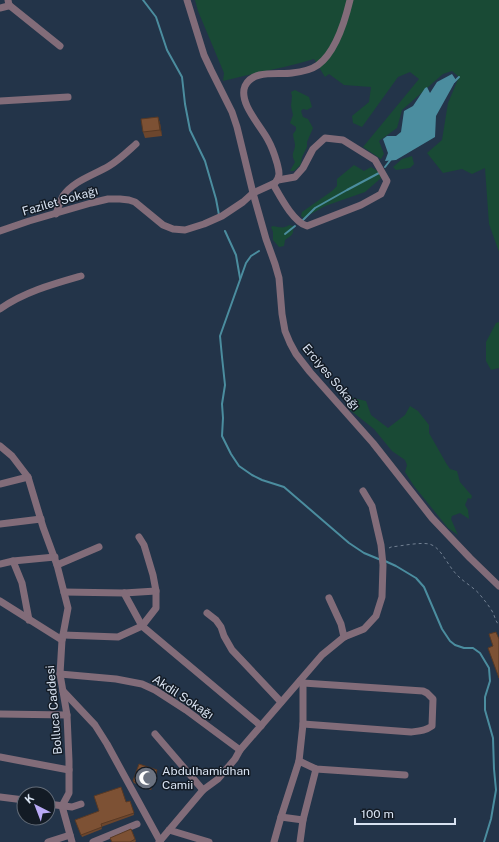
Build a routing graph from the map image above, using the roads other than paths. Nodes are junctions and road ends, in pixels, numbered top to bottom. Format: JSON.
{"nodes":[{"id":1,"x":187,"y":0,"type":"edge"},
{"id":2,"x":350,"y":0,"type":"edge"},
{"id":3,"x":8,"y":2,"type":"edge"},
{"id":4,"x":0,"y":8,"type":"edge"},
{"id":5,"x":60,"y":46,"type":"dead end"},
{"id":6,"x":68,"y":97,"type":"dead end"},
{"id":7,"x":0,"y":101,"type":"edge"},
{"id":8,"x":136,"y":144,"type":"dead end"},
{"id":9,"x":275,"y":182,"type":"junction"},
{"id":10,"x":253,"y":193,"type":"junction"},
{"id":11,"x":56,"y":214,"type":"junction"},
{"id":12,"x":0,"y":231,"type":"edge"},
{"id":13,"x":81,"y":276,"type":"dead end"},
{"id":14,"x":0,"y":309,"type":"edge"},
{"id":15,"x":0,"y":446,"type":"edge"},
{"id":16,"x":28,"y":477,"type":"junction"},
{"id":17,"x":0,"y":484,"type":"edge"},
{"id":18,"x":363,"y":491,"type":"dead end"},
{"id":19,"x":41,"y":519,"type":"junction"},
{"id":20,"x":0,"y":524,"type":"edge"},
{"id":21,"x":139,"y":537,"type":"dead end"},
{"id":22,"x":99,"y":547,"type":"dead end"},
{"id":23,"x":55,"y":557,"type":"junction"},
{"id":24,"x":13,"y":561,"type":"junction"},
{"id":25,"x":0,"y":564,"type":"edge"},
{"id":26,"x":57,"y":565,"type":"junction"},
{"id":27,"x":499,"y":586,"type":"edge"},
{"id":28,"x":156,"y":591,"type":"junction"},
{"id":29,"x":64,"y":592,"type":"junction"},
{"id":30,"x":124,"y":593,"type":"junction"},
{"id":31,"x":329,"y":598,"type":"dead end"},
{"id":32,"x":0,"y":601,"type":"edge"},
{"id":33,"x":207,"y":613,"type":"dead end"},
{"id":34,"x":29,"y":620,"type":"junction"},
{"id":35,"x":142,"y":626,"type":"junction"},
{"id":36,"x":344,"y":637,"type":"junction"},
{"id":37,"x":62,"y":638,"type":"junction"},
{"id":38,"x":60,"y":674,"type":"junction"},
{"id":39,"x":302,"y":682,"type":"junction"},
{"id":40,"x":62,"y":690,"type":"junction"},
{"id":41,"x":281,"y":702,"type":"junction"},
{"id":42,"x":0,"y":714,"type":"edge"},
{"id":43,"x":67,"y":715,"type":"junction"},
{"id":44,"x":303,"y":724,"type":"junction"},
{"id":45,"x":261,"y":726,"type":"junction"},
{"id":46,"x":155,"y":734,"type":"dead end"},
{"id":47,"x":240,"y":750,"type":"junction"},
{"id":48,"x":0,"y":757,"type":"edge"},
{"id":49,"x":299,"y":761,"type":"junction"},
{"id":50,"x":316,"y":769,"type":"junction"},
{"id":51,"x":69,"y":770,"type":"junction"},
{"id":52,"x":405,"y":774,"type":"dead end"},
{"id":53,"x":203,"y":790,"type":"junction"},
{"id":54,"x":0,"y":797,"type":"edge"},
{"id":55,"x":16,"y":799,"type":"edge"},
{"id":56,"x":81,"y":804,"type":"dead end"},
{"id":57,"x":56,"y":805,"type":"edge"},
{"id":58,"x":62,"y":806,"type":"junction"},
{"id":59,"x":281,"y":817,"type":"junction"},
{"id":60,"x":303,"y":820,"type":"junction"},
{"id":61,"x":137,"y":824,"type":"dead end"},
{"id":62,"x":169,"y":830,"type":"junction"},
{"id":63,"x":71,"y":838,"type":"edge"},
{"id":64,"x":48,"y":842,"type":"edge"},
{"id":65,"x":93,"y":842,"type":"edge"},
{"id":66,"x":160,"y":842,"type":"edge"},
{"id":67,"x":209,"y":842,"type":"edge"},
{"id":68,"x":274,"y":842,"type":"edge"},
{"id":69,"x":300,"y":842,"type":"edge"}],
"edges":[{"from":1,"to":10,"type":"street","name":"Erciyes Sokağı"},
{"from":2,"to":9,"type":"street"},
{"from":3,"to":4,"type":"street"},
{"from":3,"to":5,"type":"street"},
{"from":6,"to":7,"type":"street"},
{"from":8,"to":11,"type":"street"},
{"from":9,"to":9,"type":"street","name":"Fazilet Sokağı"},
{"from":9,"to":10,"type":"street","name":"Fazilet Sokağı"},
{"from":10,"to":11,"type":"street","name":"Fazilet Sokağı"},
{"from":10,"to":27,"type":"street","name":"Erciyes Sokağı"},
{"from":11,"to":12,"type":"street","name":"Fazilet Sokağı"},
{"from":13,"to":14,"type":"street"},
{"from":15,"to":16,"type":"street","name":"Bolluca Caddesi"},
{"from":16,"to":17,"type":"street"},
{"from":16,"to":19,"type":"street","name":"Bolluca Caddesi"},
{"from":18,"to":36,"type":"street"},
{"from":19,"to":20,"type":"street"},
{"from":19,"to":23,"type":"street","name":"Bolluca Caddesi"},
{"from":21,"to":28,"type":"street"},
{"from":22,"to":26,"type":"street"},
{"from":23,"to":24,"type":"street"},
{"from":23,"to":26,"type":"street","name":"Bolluca Caddesi"},
{"from":24,"to":25,"type":"street"},
{"from":24,"to":34,"type":"street"},
{"from":26,"to":29,"type":"street","name":"Bolluca Caddesi"},
{"from":28,"to":30,"type":"street"},
{"from":28,"to":35,"type":"street"},
{"from":29,"to":30,"type":"street"},
{"from":29,"to":37,"type":"street","name":"Bolluca Caddesi"},
{"from":30,"to":35,"type":"street"},
{"from":31,"to":36,"type":"street"},
{"from":32,"to":34,"type":"street"},
{"from":33,"to":41,"type":"street"},
{"from":34,"to":37,"type":"street"},
{"from":35,"to":37,"type":"street"},
{"from":35,"to":45,"type":"street"},
{"from":36,"to":39,"type":"street"},
{"from":37,"to":38,"type":"street","name":"Bolluca Caddesi"},
{"from":38,"to":40,"type":"street","name":"Bolluca Caddesi"},
{"from":38,"to":47,"type":"street","name":"Akdil Sokağı"},
{"from":39,"to":41,"type":"street"},
{"from":39,"to":44,"type":"street"},
{"from":39,"to":44,"type":"street"},
{"from":40,"to":43,"type":"street","name":"Bolluca Caddesi"},
{"from":40,"to":66,"type":"street"},
{"from":41,"to":45,"type":"street"},
{"from":42,"to":43,"type":"street"},
{"from":43,"to":51,"type":"street","name":"Bolluca Caddesi"},
{"from":44,"to":49,"type":"street"},
{"from":45,"to":47,"type":"street"},
{"from":46,"to":53,"type":"street"},
{"from":47,"to":53,"type":"street"},
{"from":48,"to":51,"type":"street"},
{"from":49,"to":50,"type":"street"},
{"from":49,"to":59,"type":"street"},
{"from":50,"to":52,"type":"street"},
{"from":50,"to":60,"type":"street"},
{"from":51,"to":58,"type":"street","name":"Bolluca Caddesi"},
{"from":53,"to":62,"type":"street"},
{"from":54,"to":55,"type":"street"},
{"from":56,"to":58,"type":"street"},
{"from":57,"to":58,"type":"street"},
{"from":58,"to":63,"type":"street"},
{"from":59,"to":60,"type":"street"},
{"from":59,"to":68,"type":"street"},
{"from":60,"to":69,"type":"street"},
{"from":61,"to":65,"type":"street"},
{"from":62,"to":66,"type":"street"},
{"from":62,"to":67,"type":"street"},
{"from":63,"to":64,"type":"street"}]}
